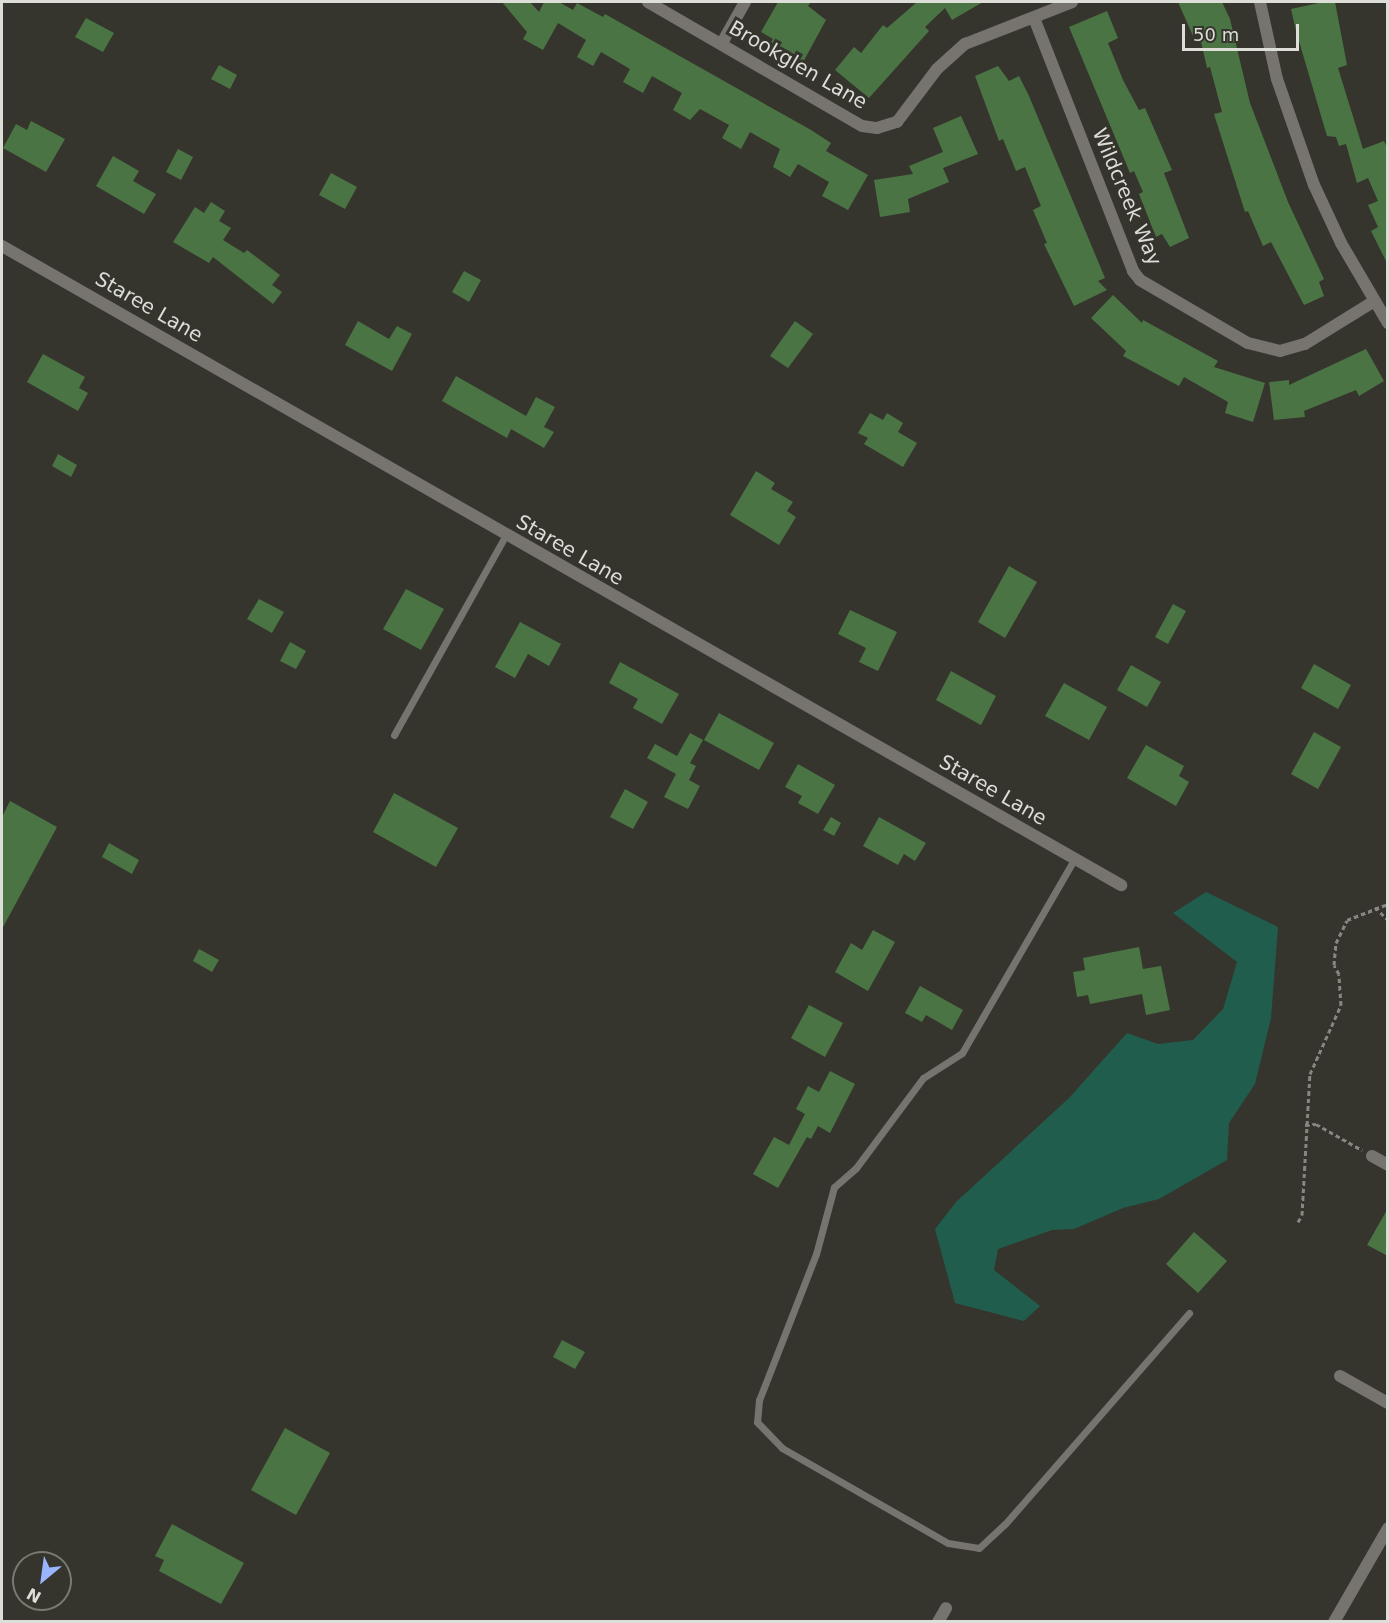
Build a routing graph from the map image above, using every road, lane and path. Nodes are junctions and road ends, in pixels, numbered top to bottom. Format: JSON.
{"nodes":[{"id":1,"x":648,"y":2,"type":"edge"},
{"id":2,"x":745,"y":2,"type":"edge"},
{"id":3,"x":1072,"y":2,"type":"edge"},
{"id":4,"x":1260,"y":2,"type":"edge"},
{"id":5,"x":1034,"y":18,"type":"junction"},
{"id":6,"x":722,"y":43,"type":"junction"},
{"id":7,"x":2,"y":246,"type":"edge"},
{"id":8,"x":1373,"y":302,"type":"junction"},
{"id":9,"x":1388,"y":323,"type":"edge"},
{"id":10,"x":506,"y":536,"type":"junction"},
{"id":11,"x":393,"y":735,"type":"dead end"},
{"id":12,"x":1075,"y":858,"type":"junction"},
{"id":13,"x":1121,"y":885,"type":"dead end"},
{"id":14,"x":1388,"y":904,"type":"edge"},
{"id":15,"x":1375,"y":907,"type":"junction"},
{"id":16,"x":1388,"y":920,"type":"edge"},
{"id":17,"x":1305,"y":1125,"type":"junction"},
{"id":18,"x":1372,"y":1156,"type":"joint"},
{"id":19,"x":1388,"y":1165,"type":"edge"},
{"id":20,"x":1298,"y":1222,"type":"dead end"},
{"id":21,"x":1190,"y":1313,"type":"dead end"},
{"id":22,"x":1340,"y":1376,"type":"dead end"},
{"id":23,"x":1388,"y":1403,"type":"edge"},
{"id":24,"x":1388,"y":1528,"type":"edge"},
{"id":25,"x":946,"y":1608,"type":"dead end"},
{"id":26,"x":938,"y":1622,"type":"edge"},
{"id":27,"x":1334,"y":1622,"type":"edge"}],
"edges":[{"from":1,"to":6,"type":"street","name":"Brookglen Lane"},
{"from":2,"to":6,"type":"street"},
{"from":3,"to":5,"type":"street","name":"Brookglen Lane"},
{"from":4,"to":8,"type":"street"},
{"from":5,"to":6,"type":"street","name":"Brookglen Lane"},
{"from":5,"to":8,"type":"street","name":"Wildcreek Way"},
{"from":7,"to":10,"type":"street","name":"Staree Lane"},
{"from":8,"to":9,"type":"street"},
{"from":10,"to":11,"type":"lane"},
{"from":10,"to":12,"type":"street","name":"Staree Lane"},
{"from":12,"to":13,"type":"street","name":"Staree Lane"},
{"from":12,"to":21,"type":"lane"},
{"from":14,"to":15,"type":"path"},
{"from":15,"to":16,"type":"path"},
{"from":15,"to":17,"type":"path"},
{"from":17,"to":18,"type":"path"},
{"from":17,"to":20,"type":"path"},
{"from":18,"to":19,"type":"street"},
{"from":22,"to":23,"type":"street"},
{"from":24,"to":27,"type":"street"},
{"from":25,"to":26,"type":"street"}]}
